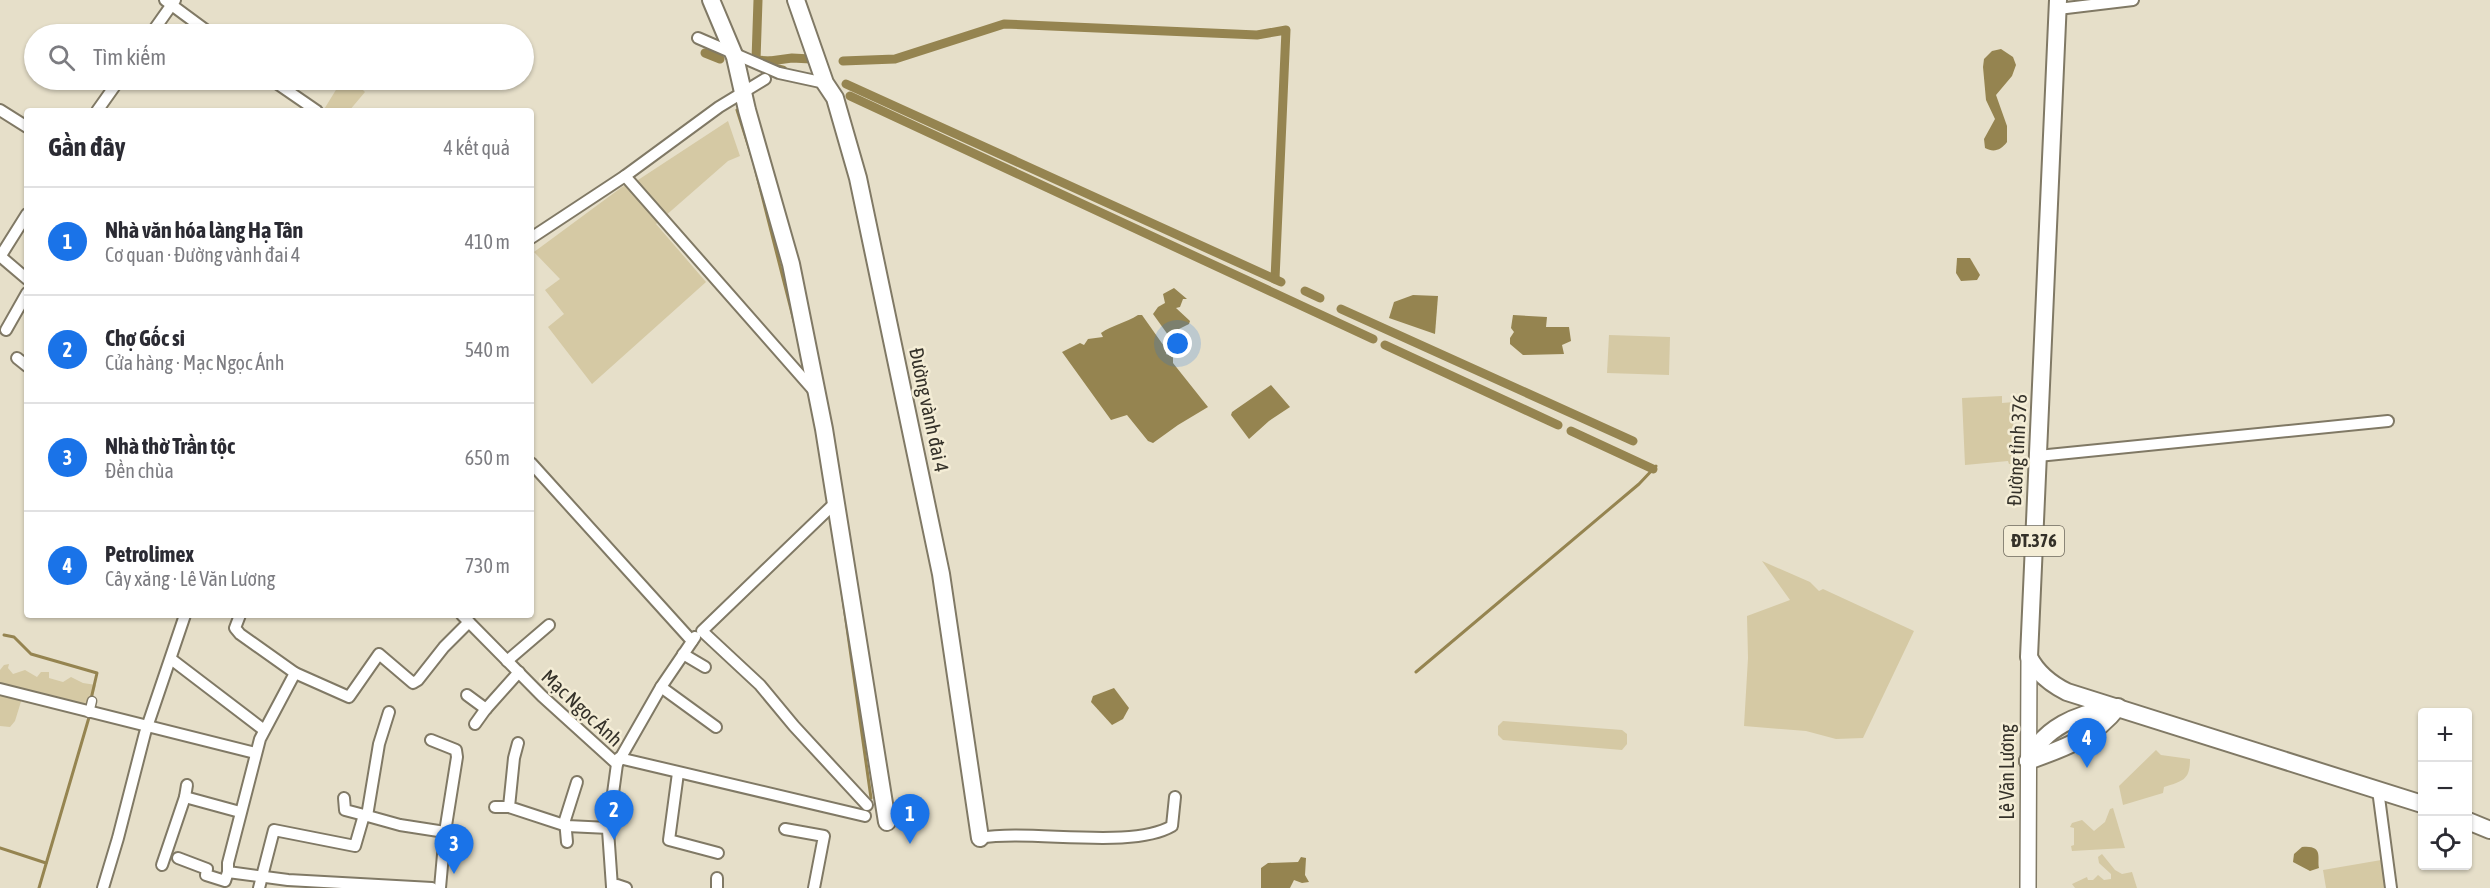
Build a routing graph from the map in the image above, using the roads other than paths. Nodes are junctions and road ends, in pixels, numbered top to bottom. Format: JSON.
{"nodes":[{"id":1,"x":711,"y":0,"type":"edge"},
{"id":2,"x":796,"y":0,"type":"edge"},
{"id":3,"x":2133,"y":0,"type":"edge"},
{"id":4,"x":171,"y":2,"type":"edge"},
{"id":5,"x":2058,"y":5,"type":"edge"},
{"id":6,"x":157,"y":24,"type":"edge"},
{"id":7,"x":199,"y":24,"type":"edge"},
{"id":8,"x":698,"y":38,"type":"dead end"},
{"id":9,"x":733,"y":54,"type":"junction"},
{"id":10,"x":766,"y":74,"type":"junction"},
{"id":11,"x":825,"y":82,"type":"junction"},
{"id":12,"x":112,"y":90,"type":"edge"},
{"id":13,"x":286,"y":90,"type":"edge"},
{"id":14,"x":744,"y":92,"type":"junction"},
{"id":15,"x":99,"y":108,"type":"edge"},
{"id":16,"x":312,"y":108,"type":"edge"},
{"id":17,"x":0,"y":110,"type":"edge"},
{"id":18,"x":24,"y":125,"type":"edge"},
{"id":19,"x":625,"y":176,"type":"junction"},
{"id":20,"x":24,"y":219,"type":"edge"},
{"id":21,"x":534,"y":236,"type":"edge"},
{"id":22,"x":0,"y":257,"type":"edge"},
{"id":23,"x":24,"y":277,"type":"edge"},
{"id":24,"x":24,"y":298,"type":"edge"},
{"id":25,"x":6,"y":330,"type":"dead end"},
{"id":26,"x":17,"y":358,"type":"dead end"},
{"id":27,"x":24,"y":364,"type":"edge"},
{"id":28,"x":817,"y":394,"type":"junction"},
{"id":29,"x":2388,"y":421,"type":"dead end"},
{"id":30,"x":2038,"y":456,"type":"junction"},
{"id":31,"x":534,"y":466,"type":"edge"},
{"id":32,"x":836,"y":502,"type":"junction"},
{"id":33,"x":184,"y":618,"type":"edge"},
{"id":34,"x":239,"y":618,"type":"edge"},
{"id":35,"x":466,"y":619,"type":"edge"},
{"id":36,"x":549,"y":625,"type":"dead end"},
{"id":37,"x":702,"y":631,"type":"junction"},
{"id":38,"x":692,"y":641,"type":"junction"},
{"id":39,"x":683,"y":654,"type":"junction"},
{"id":40,"x":2029,"y":657,"type":"junction"},
{"id":41,"x":171,"y":659,"type":"junction"},
{"id":42,"x":507,"y":661,"type":"junction"},
{"id":43,"x":705,"y":668,"type":"dead end"},
{"id":44,"x":519,"y":672,"type":"junction"},
{"id":45,"x":295,"y":673,"type":"junction"},
{"id":46,"x":661,"y":687,"type":"junction"},
{"id":47,"x":0,"y":689,"type":"edge"},
{"id":48,"x":467,"y":695,"type":"dead end"},
{"id":49,"x":92,"y":701,"type":"dead end"},
{"id":50,"x":2118,"y":707,"type":"junction"},
{"id":51,"x":486,"y":709,"type":"junction"},
{"id":52,"x":389,"y":712,"type":"dead end"},
{"id":53,"x":89,"y":713,"type":"junction"},
{"id":54,"x":475,"y":724,"type":"dead end"},
{"id":55,"x":147,"y":726,"type":"junction"},
{"id":56,"x":716,"y":727,"type":"dead end"},
{"id":57,"x":264,"y":730,"type":"junction"},
{"id":58,"x":431,"y":740,"type":"dead end"},
{"id":59,"x":518,"y":743,"type":"dead end"},
{"id":60,"x":255,"y":753,"type":"junction"},
{"id":61,"x":2028,"y":760,"type":"junction"},
{"id":62,"x":618,"y":761,"type":"junction"},
{"id":63,"x":678,"y":773,"type":"junction"},
{"id":64,"x":577,"y":782,"type":"dead end"},
{"id":65,"x":187,"y":785,"type":"dead end"},
{"id":66,"x":2378,"y":789,"type":"junction"},
{"id":67,"x":185,"y":797,"type":"junction"},
{"id":68,"x":1175,"y":797,"type":"dead end"},
{"id":69,"x":344,"y":798,"type":"dead end"},
{"id":70,"x":2418,"y":803,"type":"edge"},
{"id":71,"x":495,"y":807,"type":"dead end"},
{"id":72,"x":509,"y":807,"type":"junction"},
{"id":73,"x":240,"y":812,"type":"junction"},
{"id":74,"x":366,"y":816,"type":"junction"},
{"id":75,"x":888,"y":822,"type":"dead end"},
{"id":76,"x":2472,"y":822,"type":"edge"},
{"id":77,"x":567,"y":826,"type":"junction"},
{"id":78,"x":609,"y":828,"type":"junction"},
{"id":79,"x":785,"y":829,"type":"dead end"},
{"id":80,"x":2490,"y":830,"type":"edge"},
{"id":81,"x":445,"y":832,"type":"junction"},
{"id":82,"x":980,"y":838,"type":"joint"},
{"id":83,"x":567,"y":842,"type":"dead end"},
{"id":84,"x":718,"y":853,"type":"dead end"},
{"id":85,"x":178,"y":858,"type":"dead end"},
{"id":86,"x":162,"y":865,"type":"dead end"},
{"id":87,"x":352,"y":870,"type":"dead end"},
{"id":88,"x":225,"y":880,"type":"edge"},
{"id":89,"x":260,"y":882,"type":"edge"},
{"id":90,"x":351,"y":883,"type":"junction"},
{"id":91,"x":419,"y":883,"type":"edge"},
{"id":92,"x":333,"y":885,"type":"edge"},
{"id":93,"x":102,"y":888,"type":"edge"},
{"id":94,"x":432,"y":888,"type":"edge"},
{"id":95,"x":440,"y":888,"type":"edge"},
{"id":96,"x":612,"y":888,"type":"edge"},
{"id":97,"x":626,"y":888,"type":"edge"},
{"id":98,"x":814,"y":888,"type":"edge"},
{"id":99,"x":2028,"y":888,"type":"edge"},
{"id":100,"x":2391,"y":888,"type":"edge"}],
"edges":[{"from":1,"to":9,"type":"main road"},
{"from":2,"to":11,"type":"main road","name":"Đường vành đai 4"},
{"from":3,"to":5,"type":"street"},
{"from":4,"to":6,"type":"street"},
{"from":4,"to":7,"type":"street"},
{"from":5,"to":30,"type":"main road","name":"Đường tỉnh 376","number":"ĐT.376"},
{"from":8,"to":9,"type":"street"},
{"from":9,"to":10,"type":"street"},
{"from":9,"to":14,"type":"main road"},
{"from":10,"to":11,"type":"street"},
{"from":10,"to":14,"type":"street"},
{"from":11,"to":82,"type":"main road","name":"Đường vành đai 4"},
{"from":12,"to":15,"type":"street"},
{"from":13,"to":16,"type":"street"},
{"from":14,"to":19,"type":"street"},
{"from":14,"to":28,"type":"main road"},
{"from":17,"to":18,"type":"street"},
{"from":19,"to":21,"type":"street"},
{"from":19,"to":28,"type":"street"},
{"from":20,"to":22,"type":"street"},
{"from":22,"to":23,"type":"street"},
{"from":24,"to":25,"type":"street"},
{"from":26,"to":27,"type":"street"},
{"from":28,"to":32,"type":"main road"},
{"from":29,"to":30,"type":"street"},
{"from":30,"to":40,"type":"main road","name":"Đường tỉnh 376","number":"ĐT.376"},
{"from":31,"to":38,"type":"street"},
{"from":32,"to":37,"type":"street"},
{"from":32,"to":75,"type":"main road"},
{"from":33,"to":41,"type":"street"},
{"from":34,"to":45,"type":"street"},
{"from":35,"to":42,"type":"street","name":"Mạc Ngọc Ánh"},
{"from":35,"to":45,"type":"street"},
{"from":36,"to":42,"type":"street"},
{"from":37,"to":38,"type":"street"},
{"from":37,"to":63,"type":"street"},
{"from":38,"to":39,"type":"street"},
{"from":39,"to":43,"type":"street"},
{"from":39,"to":46,"type":"street"},
{"from":40,"to":50,"type":"main road"},
{"from":40,"to":61,"type":"main road","name":"Lê Văn Lương"},
{"from":41,"to":55,"type":"street"},
{"from":41,"to":57,"type":"street"},
{"from":42,"to":44,"type":"street","name":"Mạc Ngọc Ánh"},
{"from":44,"to":51,"type":"street"},
{"from":44,"to":62,"type":"street","name":"Mạc Ngọc Ánh"},
{"from":45,"to":57,"type":"street"},
{"from":46,"to":56,"type":"street"},
{"from":46,"to":62,"type":"street"},
{"from":47,"to":53,"type":"street"},
{"from":48,"to":51,"type":"street"},
{"from":49,"to":53,"type":"street"},
{"from":50,"to":61,"type":"main road"},
{"from":50,"to":66,"type":"main road"},
{"from":51,"to":54,"type":"street"},
{"from":52,"to":74,"type":"street"},
{"from":53,"to":55,"type":"street"},
{"from":55,"to":60,"type":"street"},
{"from":55,"to":93,"type":"street"},
{"from":57,"to":60,"type":"street"},
{"from":58,"to":81,"type":"street"},
{"from":59,"to":72,"type":"street"},
{"from":60,"to":73,"type":"street"},
{"from":61,"to":99,"type":"main road","name":"Lê Văn Lương"},
{"from":62,"to":63,"type":"street"},
{"from":62,"to":78,"type":"street","name":"Mạc Ngọc Ánh"},
{"from":63,"to":84,"type":"street"},
{"from":64,"to":77,"type":"street"},
{"from":65,"to":67,"type":"street"},
{"from":66,"to":70,"type":"main road"},
{"from":66,"to":100,"type":"street"},
{"from":67,"to":73,"type":"street"},
{"from":67,"to":86,"type":"street"},
{"from":68,"to":82,"type":"street"},
{"from":69,"to":74,"type":"street"},
{"from":71,"to":72,"type":"street"},
{"from":72,"to":77,"type":"street"},
{"from":73,"to":88,"type":"street"},
{"from":74,"to":81,"type":"street"},
{"from":74,"to":89,"type":"street"},
{"from":76,"to":80,"type":"main road"},
{"from":77,"to":78,"type":"street"},
{"from":77,"to":83,"type":"street"},
{"from":78,"to":96,"type":"street","name":"Mạc Ngọc Ánh"},
{"from":79,"to":98,"type":"street"},
{"from":81,"to":95,"type":"street"},
{"from":85,"to":88,"type":"street"},
{"from":87,"to":90,"type":"street"},
{"from":88,"to":89,"type":"street"},
{"from":89,"to":92,"type":"street"},
{"from":90,"to":91,"type":"street"},
{"from":90,"to":92,"type":"street"},
{"from":91,"to":94,"type":"street"},
{"from":96,"to":97,"type":"street","name":"Mạc Ngọc Ánh"}]}
